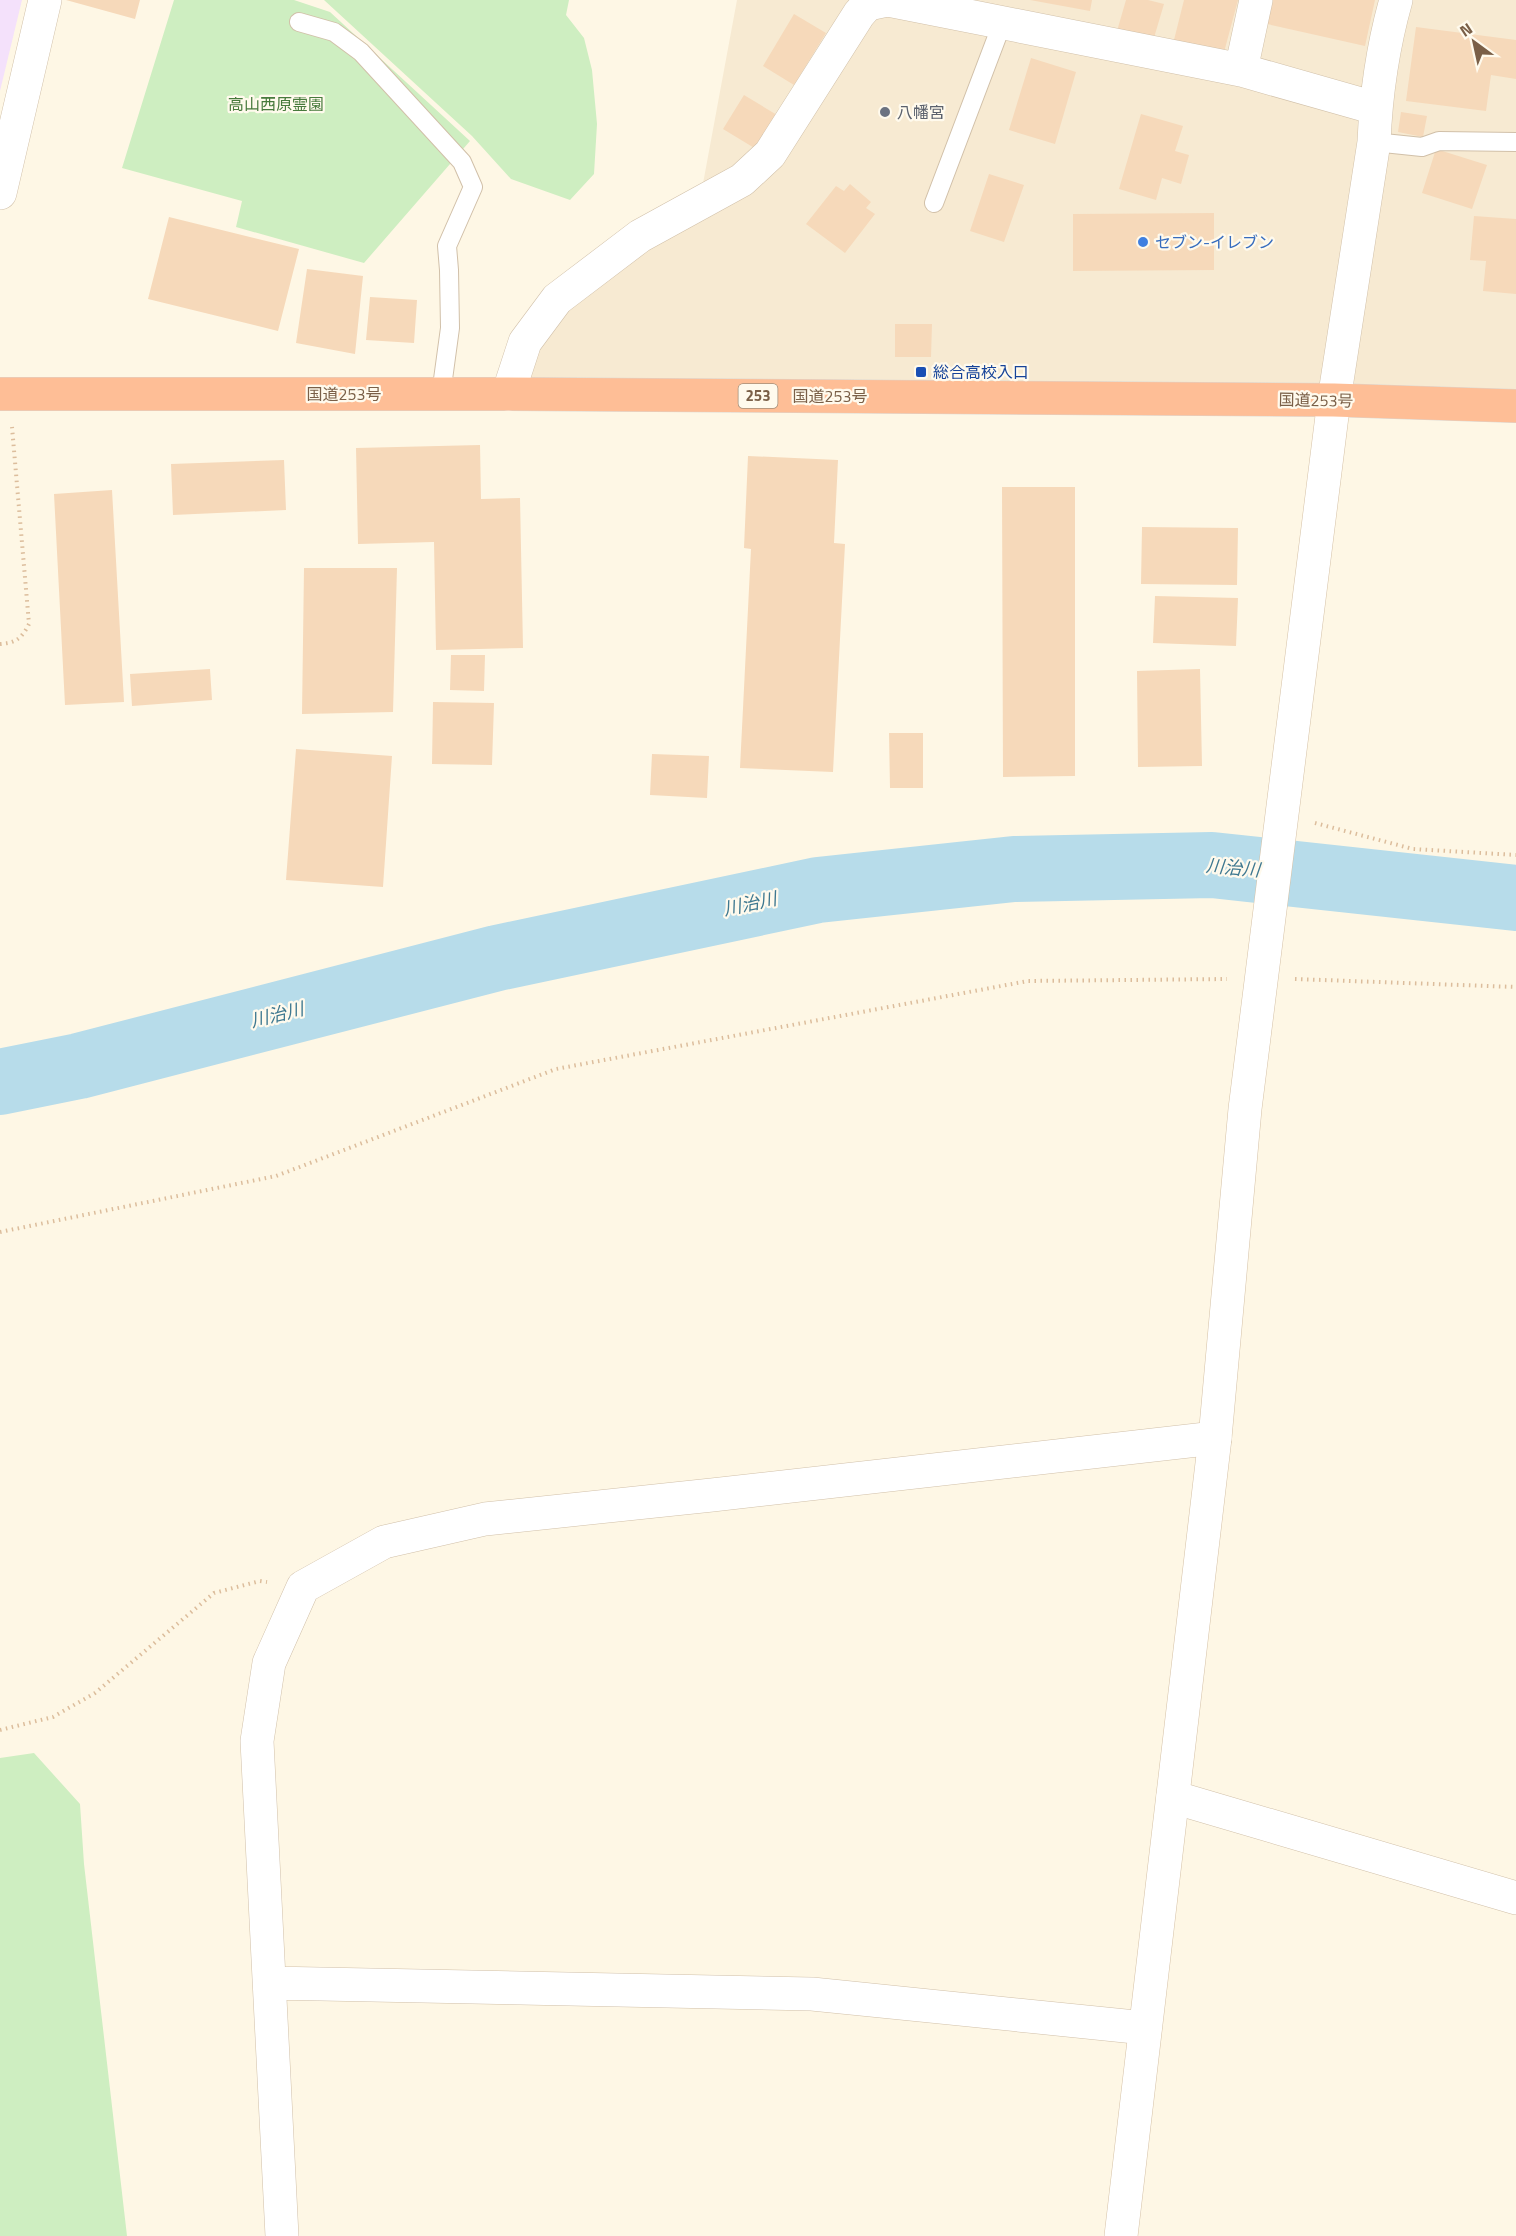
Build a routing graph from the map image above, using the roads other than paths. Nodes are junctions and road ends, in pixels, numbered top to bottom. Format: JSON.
{"nodes":[{"id":1,"x":45,"y":0,"type":"edge"},
{"id":2,"x":888,"y":0,"type":"edge"},
{"id":3,"x":1256,"y":0,"type":"edge"},
{"id":4,"x":1396,"y":0,"type":"edge"},
{"id":5,"x":986,"y":13,"type":"edge"},
{"id":6,"x":299,"y":22,"type":"dead end"},
{"id":7,"x":1241,"y":70,"type":"junction"},
{"id":8,"x":1375,"y":108,"type":"junction"},
{"id":9,"x":1374,"y":142,"type":"junction"},
{"id":10,"x":1516,"y":142,"type":"edge"},
{"id":11,"x":0,"y":193,"type":"edge"},
{"id":12,"x":934,"y":203,"type":"dead end"},
{"id":13,"x":4,"y":394,"type":"edge"},
{"id":14,"x":441,"y":394,"type":"junction"},
{"id":15,"x":508,"y":394,"type":"junction"},
{"id":16,"x":1334,"y":400,"type":"junction"},
{"id":17,"x":1516,"y":406,"type":"edge"},
{"id":18,"x":1215,"y":1438,"type":"junction"},
{"id":19,"x":1173,"y":1797,"type":"junction"},
{"id":20,"x":1516,"y":1898,"type":"edge"},
{"id":21,"x":270,"y":1983,"type":"junction"},
{"id":22,"x":1145,"y":2028,"type":"junction"},
{"id":23,"x":282,"y":2236,"type":"edge"},
{"id":24,"x":1121,"y":2236,"type":"edge"}],
"edges":[{"from":1,"to":11,"type":"street"},
{"from":2,"to":5,"type":"street"},
{"from":2,"to":15,"type":"street"},
{"from":3,"to":7,"type":"street"},
{"from":4,"to":8,"type":"street"},
{"from":5,"to":7,"type":"street"},
{"from":5,"to":12,"type":"lane"},
{"from":6,"to":14,"type":"lane"},
{"from":7,"to":8,"type":"street"},
{"from":8,"to":9,"type":"street"},
{"from":9,"to":10,"type":"lane"},
{"from":9,"to":16,"type":"street"},
{"from":13,"to":14,"type":"highway","name":"国道253号","number":"253"},
{"from":14,"to":15,"type":"highway","name":"国道253号","number":"253"},
{"from":15,"to":16,"type":"highway","name":"国道253号","number":"253"},
{"from":16,"to":17,"type":"highway","name":"国道253号","number":"253"},
{"from":16,"to":18,"type":"street"},
{"from":18,"to":19,"type":"street"},
{"from":18,"to":21,"type":"street"},
{"from":19,"to":20,"type":"street"},
{"from":19,"to":22,"type":"street"},
{"from":21,"to":22,"type":"street"},
{"from":21,"to":23,"type":"street"},
{"from":22,"to":24,"type":"street"}]}
